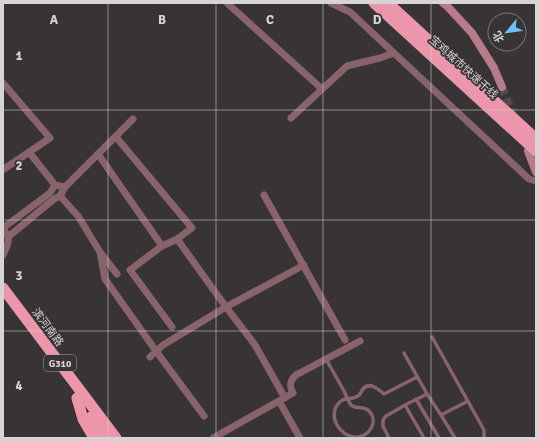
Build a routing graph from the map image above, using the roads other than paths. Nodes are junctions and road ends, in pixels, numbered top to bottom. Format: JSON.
{"nodes":[{"id":1,"x":227,"y":3,"type":"edge"},
{"id":2,"x":331,"y":3,"type":"edge"},
{"id":3,"x":374,"y":3,"type":"edge"},
{"id":4,"x":388,"y":3,"type":"edge"},
{"id":5,"x":443,"y":3,"type":"edge"},
{"id":6,"x":394,"y":53,"type":"junction"},
{"id":7,"x":3,"y":83,"type":"edge"},
{"id":8,"x":502,"y":87,"type":"tunnel mouth"},
{"id":9,"x":322,"y":89,"type":"junction"},
{"id":10,"x":291,"y":118,"type":"dead end"},
{"id":11,"x":133,"y":119,"type":"dead end"},
{"id":12,"x":116,"y":137,"type":"junction"},
{"id":13,"x":536,"y":139,"type":"edge"},
{"id":14,"x":532,"y":151,"type":"edge"},
{"id":15,"x":29,"y":152,"type":"junction"},
{"id":16,"x":98,"y":154,"type":"junction"},
{"id":17,"x":4,"y":169,"type":"dead end"},
{"id":18,"x":536,"y":172,"type":"edge"},
{"id":19,"x":536,"y":181,"type":"edge"},
{"id":20,"x":56,"y":185,"type":"junction"},
{"id":21,"x":65,"y":187,"type":"junction"},
{"id":22,"x":264,"y":195,"type":"dead end"},
{"id":23,"x":60,"y":196,"type":"junction"},
{"id":24,"x":3,"y":229,"type":"edge"},
{"id":25,"x":8,"y":237,"type":"junction"},
{"id":26,"x":177,"y":239,"type":"junction"},
{"id":27,"x":162,"y":246,"type":"junction"},
{"id":28,"x":100,"y":252,"type":"junction"},
{"id":29,"x":3,"y":254,"type":"edge"},
{"id":30,"x":304,"y":265,"type":"junction"},
{"id":31,"x":117,"y":274,"type":"dead end"},
{"id":32,"x":3,"y":288,"type":"edge"},
{"id":33,"x":3,"y":299,"type":"edge"},
{"id":34,"x":226,"y":307,"type":"junction"},
{"id":35,"x":172,"y":327,"type":"dead end"},
{"id":36,"x":432,"y":337,"type":"dead end"},
{"id":37,"x":345,"y":340,"type":"dead end"},
{"id":38,"x":360,"y":341,"type":"dead end"},
{"id":39,"x":156,"y":351,"type":"junction"},
{"id":40,"x":404,"y":353,"type":"dead end"},
{"id":41,"x":150,"y":357,"type":"dead end"},
{"id":42,"x":326,"y":359,"type":"junction"},
{"id":43,"x":417,"y":377,"type":"junction"},
{"id":44,"x":427,"y":394,"type":"junction"},
{"id":45,"x":77,"y":398,"type":"junction"},
{"id":46,"x":347,"y":398,"type":"junction"},
{"id":47,"x":282,"y":399,"type":"junction"},
{"id":48,"x":416,"y":399,"type":"junction"},
{"id":49,"x":468,"y":401,"type":"junction"},
{"id":50,"x":405,"y":405,"type":"junction"},
{"id":51,"x":441,"y":415,"type":"junction"},
{"id":52,"x":204,"y":416,"type":"dead end"},
{"id":53,"x":92,"y":435,"type":"edge"},
{"id":54,"x":106,"y":438,"type":"edge"},
{"id":55,"x":116,"y":438,"type":"edge"},
{"id":56,"x":213,"y":438,"type":"edge"},
{"id":57,"x":300,"y":438,"type":"edge"},
{"id":58,"x":389,"y":438,"type":"edge"},
{"id":59,"x":424,"y":438,"type":"edge"},
{"id":60,"x":439,"y":438,"type":"edge"},
{"id":61,"x":455,"y":438,"type":"edge"},
{"id":62,"x":484,"y":438,"type":"edge"}],
"edges":[{"from":1,"to":9,"type":"street"},
{"from":2,"to":6,"type":"street"},
{"from":3,"to":14,"type":"highway","name":"宝鸡城市快速干线"},
{"from":4,"to":13,"type":"highway","name":"宝鸡城市快速干线"},
{"from":5,"to":8,"type":"main road"},
{"from":6,"to":9,"type":"street"},
{"from":6,"to":19,"type":"street"},
{"from":7,"to":15,"type":"street"},
{"from":9,"to":10,"type":"street"},
{"from":11,"to":12,"type":"street"},
{"from":12,"to":16,"type":"street"},
{"from":12,"to":26,"type":"street"},
{"from":14,"to":18,"type":"main road"},
{"from":15,"to":17,"type":"street"},
{"from":15,"to":20,"type":"street"},
{"from":16,"to":21,"type":"street"},
{"from":16,"to":27,"type":"street"},
{"from":20,"to":21,"type":"street"},
{"from":20,"to":24,"type":"street"},
{"from":21,"to":23,"type":"street"},
{"from":22,"to":30,"type":"street"},
{"from":23,"to":25,"type":"street"},
{"from":23,"to":28,"type":"street"},
{"from":24,"to":25,"type":"street"},
{"from":25,"to":29,"type":"street"},
{"from":26,"to":27,"type":"street"},
{"from":26,"to":34,"type":"street"},
{"from":27,"to":35,"type":"street"},
{"from":28,"to":31,"type":"street"},
{"from":28,"to":39,"type":"street"},
{"from":30,"to":34,"type":"street"},
{"from":30,"to":37,"type":"street"},
{"from":32,"to":55,"type":"highway","name":"滨河南路","number":"G310"},
{"from":33,"to":45,"type":"highway","name":"滨河南路","number":"G310"},
{"from":34,"to":39,"type":"street"},
{"from":34,"to":47,"type":"street"},
{"from":36,"to":49,"type":"lane"},
{"from":38,"to":42,"type":"street"},
{"from":39,"to":41,"type":"street"},
{"from":39,"to":52,"type":"street"},
{"from":40,"to":43,"type":"lane"},
{"from":42,"to":46,"type":"lane"},
{"from":42,"to":47,"type":"street"},
{"from":43,"to":44,"type":"lane"},
{"from":43,"to":46,"type":"lane"},
{"from":44,"to":48,"type":"lane"},
{"from":44,"to":51,"type":"lane"},
{"from":45,"to":53,"type":"highway"},
{"from":45,"to":54,"type":"highway","name":"滨河南路","number":"G310"},
{"from":46,"to":46,"type":"lane"},
{"from":47,"to":56,"type":"street"},
{"from":47,"to":57,"type":"street"},
{"from":48,"to":50,"type":"lane"},
{"from":48,"to":60,"type":"lane"},
{"from":49,"to":51,"type":"lane"},
{"from":49,"to":62,"type":"lane"},
{"from":50,"to":58,"type":"lane"},
{"from":50,"to":59,"type":"lane"},
{"from":51,"to":61,"type":"lane"}]}
